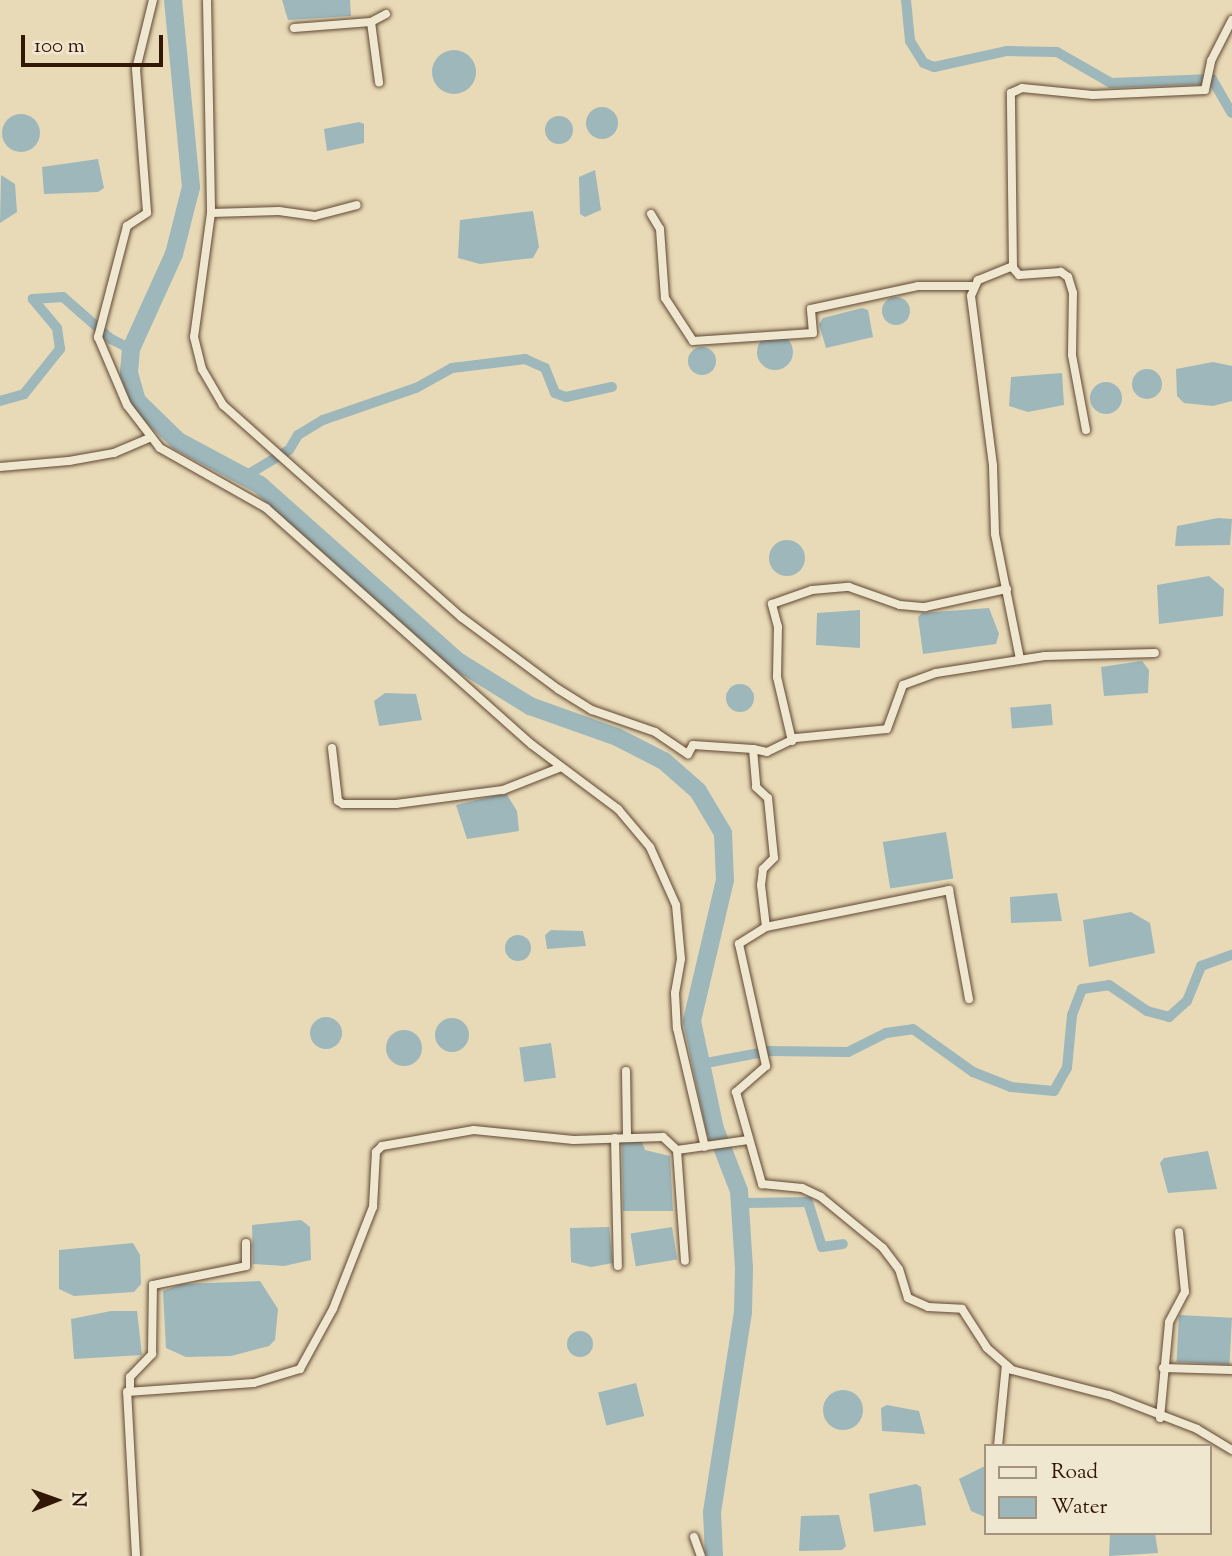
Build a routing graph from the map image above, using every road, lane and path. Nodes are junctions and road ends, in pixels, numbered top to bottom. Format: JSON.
{"nodes":[{"id":1,"x":153,"y":0,"type":"edge"},
{"id":2,"x":207,"y":0,"type":"edge"},
{"id":3,"x":386,"y":14,"type":"dead end"},
{"id":4,"x":1232,"y":20,"type":"edge"},
{"id":5,"x":371,"y":22,"type":"junction"},
{"id":6,"x":295,"y":28,"type":"dead end"},
{"id":7,"x":379,"y":82,"type":"dead end"},
{"id":8,"x":357,"y":205,"type":"dead end"},
{"id":9,"x":211,"y":213,"type":"junction"},
{"id":10,"x":651,"y":214,"type":"dead end"},
{"id":11,"x":1013,"y":266,"type":"junction"},
{"id":12,"x":973,"y":286,"type":"junction"},
{"id":13,"x":1086,"y":430,"type":"dead end"},
{"id":14,"x":149,"y":438,"type":"junction"},
{"id":15,"x":0,"y":467,"type":"edge"},
{"id":16,"x":1007,"y":589,"type":"junction"},
{"id":17,"x":1155,"y":653,"type":"dead end"},
{"id":18,"x":1020,"y":659,"type":"junction"},
{"id":19,"x":792,"y":741,"type":"junction"},
{"id":20,"x":332,"y":748,"type":"dead end"},
{"id":21,"x":753,"y":749,"type":"junction"},
{"id":22,"x":561,"y":767,"type":"junction"},
{"id":23,"x":766,"y":927,"type":"junction"},
{"id":24,"x":969,"y":999,"type":"dead end"},
{"id":25,"x":626,"y":1072,"type":"dead end"},
{"id":26,"x":615,"y":1138,"type":"junction"},
{"id":27,"x":627,"y":1138,"type":"junction"},
{"id":28,"x":748,"y":1140,"type":"junction"},
{"id":29,"x":709,"y":1146,"type":"junction"},
{"id":30,"x":677,"y":1150,"type":"junction"},
{"id":31,"x":1179,"y":1232,"type":"dead end"},
{"id":32,"x":246,"y":1243,"type":"dead end"},
{"id":33,"x":685,"y":1261,"type":"dead end"},
{"id":34,"x":618,"y":1266,"type":"dead end"},
{"id":35,"x":1006,"y":1365,"type":"junction"},
{"id":36,"x":1163,"y":1368,"type":"junction"},
{"id":37,"x":1232,"y":1370,"type":"edge"},
{"id":38,"x":130,"y":1390,"type":"junction"},
{"id":39,"x":1160,"y":1418,"type":"junction"},
{"id":40,"x":999,"y":1444,"type":"edge"},
{"id":41,"x":1232,"y":1450,"type":"edge"},
{"id":42,"x":694,"y":1537,"type":"dead end"},
{"id":43,"x":136,"y":1556,"type":"edge"},
{"id":44,"x":701,"y":1556,"type":"edge"}],
"edges":[{"from":1,"to":14,"type":"street"},
{"from":2,"to":9,"type":"street"},
{"from":3,"to":5,"type":"street"},
{"from":4,"to":11,"type":"street"},
{"from":5,"to":6,"type":"street"},
{"from":5,"to":7,"type":"street"},
{"from":8,"to":9,"type":"street"},
{"from":9,"to":21,"type":"street"},
{"from":10,"to":12,"type":"street"},
{"from":11,"to":12,"type":"street"},
{"from":11,"to":13,"type":"street"},
{"from":12,"to":16,"type":"street"},
{"from":14,"to":15,"type":"street"},
{"from":14,"to":22,"type":"street"},
{"from":16,"to":18,"type":"street"},
{"from":16,"to":19,"type":"street"},
{"from":17,"to":18,"type":"street"},
{"from":18,"to":19,"type":"street"},
{"from":19,"to":21,"type":"street"},
{"from":20,"to":22,"type":"street"},
{"from":21,"to":23,"type":"street"},
{"from":22,"to":29,"type":"street"},
{"from":23,"to":24,"type":"street"},
{"from":23,"to":28,"type":"street"},
{"from":25,"to":27,"type":"street"},
{"from":26,"to":27,"type":"street"},
{"from":26,"to":34,"type":"street"},
{"from":26,"to":38,"type":"street"},
{"from":27,"to":30,"type":"street"},
{"from":28,"to":29,"type":"street"},
{"from":28,"to":35,"type":"street"},
{"from":29,"to":30,"type":"street"},
{"from":30,"to":33,"type":"street"},
{"from":31,"to":36,"type":"street"},
{"from":32,"to":38,"type":"street"},
{"from":35,"to":39,"type":"street"},
{"from":35,"to":40,"type":"street"},
{"from":36,"to":37,"type":"street"},
{"from":36,"to":39,"type":"street"},
{"from":38,"to":43,"type":"street"},
{"from":39,"to":41,"type":"street"},
{"from":42,"to":44,"type":"street"}]}
